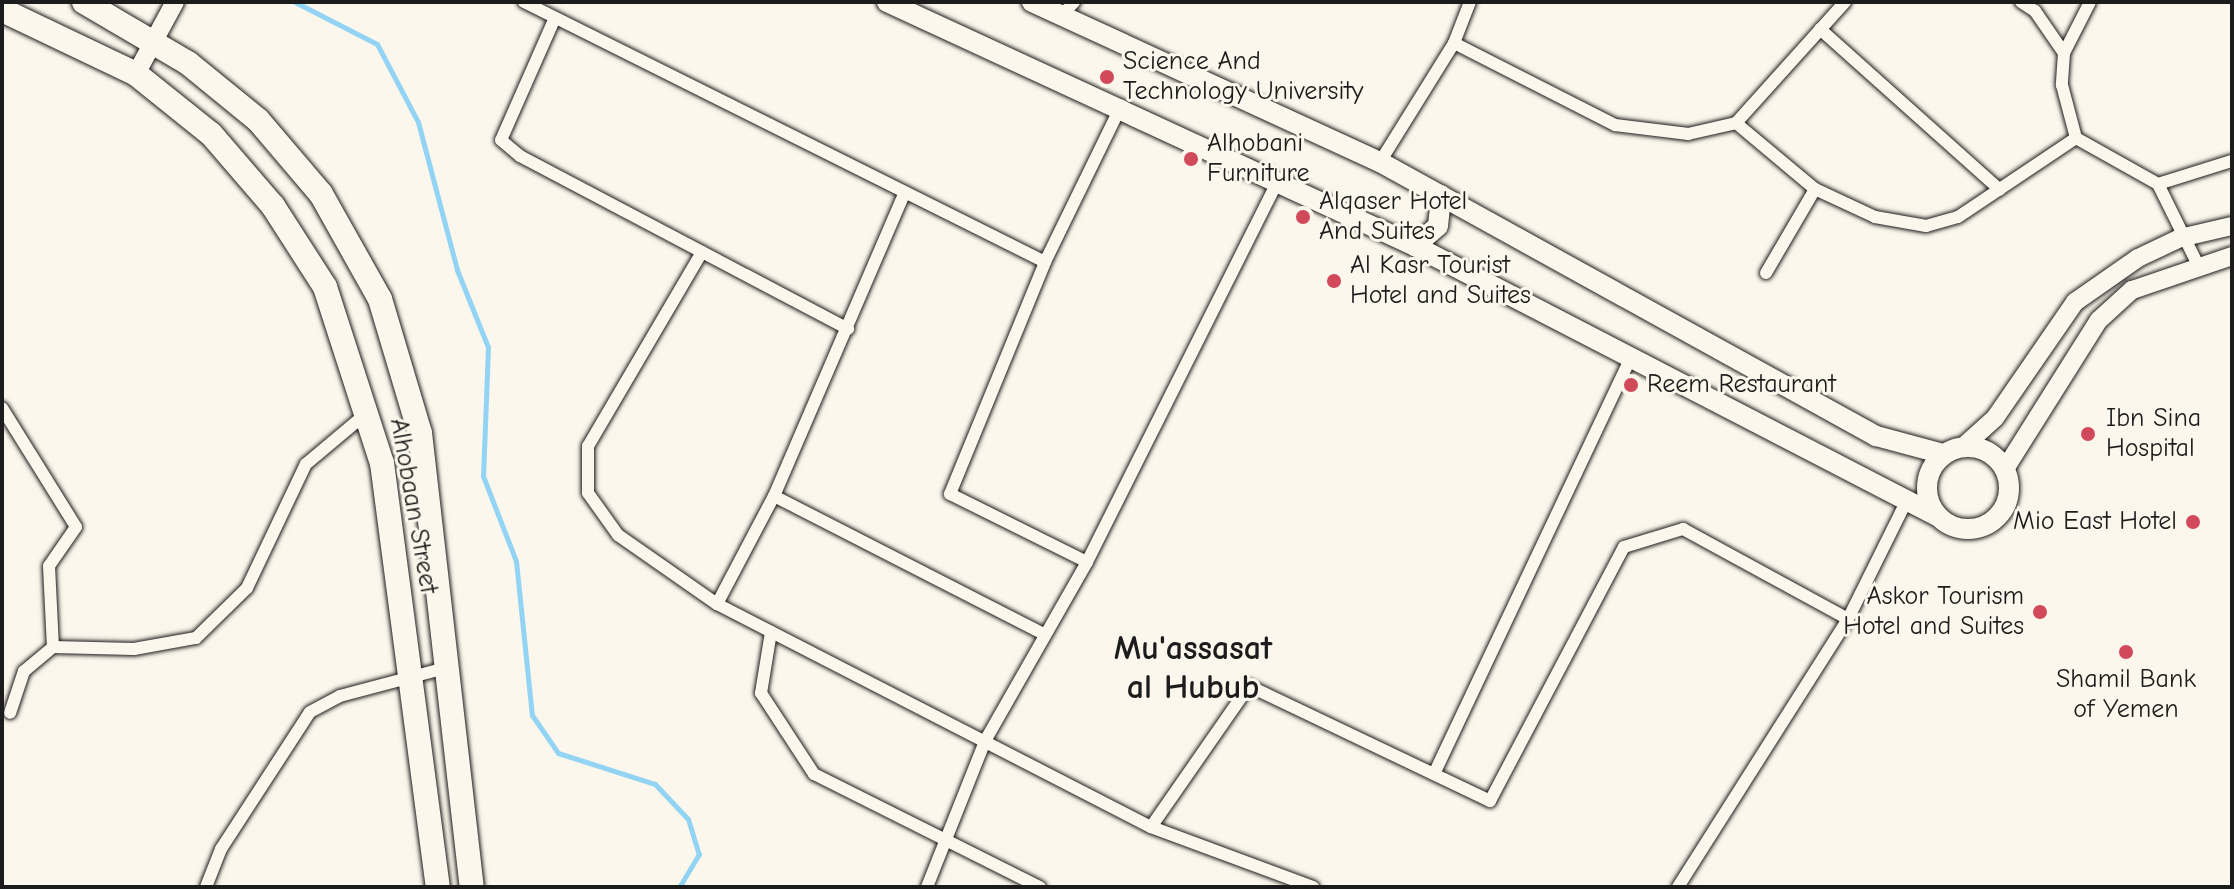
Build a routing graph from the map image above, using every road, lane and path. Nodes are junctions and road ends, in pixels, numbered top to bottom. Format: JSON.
{"nodes":[{"id":1,"x":84,"y":2,"type":"edge"},
{"id":2,"x":175,"y":2,"type":"edge"},
{"id":3,"x":524,"y":2,"type":"edge"},
{"id":4,"x":887,"y":2,"type":"edge"},
{"id":5,"x":1032,"y":2,"type":"edge"},
{"id":6,"x":1470,"y":2,"type":"edge"},
{"id":7,"x":1845,"y":2,"type":"edge"},
{"id":8,"x":2021,"y":2,"type":"edge"},
{"id":9,"x":2090,"y":2,"type":"edge"},
{"id":10,"x":1068,"y":9,"type":"edge"},
{"id":11,"x":2,"y":10,"type":"edge"},
{"id":12,"x":554,"y":20,"type":"junction"},
{"id":13,"x":1820,"y":29,"type":"junction"},
{"id":14,"x":155,"y":42,"type":"junction"},
{"id":15,"x":1454,"y":43,"type":"junction"},
{"id":16,"x":2064,"y":53,"type":"junction"},
{"id":17,"x":136,"y":74,"type":"junction"},
{"id":18,"x":1121,"y":106,"type":"junction"},
{"id":19,"x":1736,"y":123,"type":"junction"},
{"id":20,"x":2076,"y":138,"type":"junction"},
{"id":21,"x":2232,"y":161,"type":"edge"},
{"id":22,"x":1380,"y":162,"type":"junction"},
{"id":23,"x":1278,"y":180,"type":"junction"},
{"id":24,"x":2158,"y":184,"type":"junction"},
{"id":25,"x":1815,"y":189,"type":"junction"},
{"id":26,"x":2000,"y":190,"type":"junction"},
{"id":27,"x":904,"y":194,"type":"junction"},
{"id":28,"x":1441,"y":195,"type":"junction"},
{"id":29,"x":2232,"y":226,"type":"edge"},
{"id":30,"x":2180,"y":238,"type":"junction"},
{"id":31,"x":1415,"y":246,"type":"junction"},
{"id":32,"x":702,"y":252,"type":"junction"},
{"id":33,"x":2232,"y":256,"type":"edge"},
{"id":34,"x":1045,"y":262,"type":"junction"},
{"id":35,"x":2197,"y":263,"type":"junction"},
{"id":36,"x":1766,"y":273,"type":"dead end"},
{"id":37,"x":848,"y":329,"type":"junction"},
{"id":38,"x":1630,"y":360,"type":"junction"},
{"id":39,"x":2,"y":408,"type":"edge"},
{"id":40,"x":368,"y":412,"type":"junction"},
{"id":41,"x":1963,"y":447,"type":"junction"},
{"id":42,"x":1943,"y":454,"type":"junction"},
{"id":43,"x":2005,"y":469,"type":"junction"},
{"id":44,"x":774,"y":496,"type":"junction"},
{"id":45,"x":1908,"y":497,"type":"junction"},
{"id":46,"x":1937,"y":516,"type":"junction"},
{"id":47,"x":1087,"y":562,"type":"junction"},
{"id":48,"x":717,"y":604,"type":"junction"},
{"id":49,"x":1848,"y":619,"type":"junction"},
{"id":50,"x":771,"y":632,"type":"junction"},
{"id":51,"x":1044,"y":634,"type":"junction"},
{"id":52,"x":53,"y":647,"type":"junction"},
{"id":53,"x":445,"y":668,"type":"junction"},
{"id":54,"x":411,"y":677,"type":"junction"},
{"id":55,"x":10,"y":713,"type":"dead end"},
{"id":56,"x":985,"y":741,"type":"junction"},
{"id":57,"x":1434,"y":774,"type":"junction"},
{"id":58,"x":1151,"y":827,"type":"junction"},
{"id":59,"x":950,"y":837,"type":"junction"},
{"id":60,"x":206,"y":887,"type":"edge"},
{"id":61,"x":438,"y":887,"type":"edge"},
{"id":62,"x":472,"y":887,"type":"edge"},
{"id":63,"x":927,"y":887,"type":"edge"},
{"id":64,"x":1040,"y":887,"type":"edge"},
{"id":65,"x":1313,"y":887,"type":"edge"},
{"id":66,"x":1678,"y":887,"type":"edge"}],
"edges":[{"from":1,"to":14,"type":"highway","name":"Alhobaan Street"},
{"from":2,"to":14,"type":"main road"},
{"from":3,"to":12,"type":"street"},
{"from":4,"to":18,"type":"main road"},
{"from":5,"to":10,"type":"main road"},
{"from":6,"to":15,"type":"street"},
{"from":7,"to":13,"type":"street"},
{"from":8,"to":16,"type":"street"},
{"from":9,"to":16,"type":"street"},
{"from":10,"to":22,"type":"main road"},
{"from":11,"to":17,"type":"highway","name":"Alhobaan Street"},
{"from":12,"to":27,"type":"street"},
{"from":12,"to":32,"type":"street"},
{"from":13,"to":19,"type":"street"},
{"from":13,"to":26,"type":"street"},
{"from":14,"to":17,"type":"main road"},
{"from":14,"to":53,"type":"highway","name":"Alhobaan Street"},
{"from":15,"to":19,"type":"street"},
{"from":15,"to":22,"type":"street"},
{"from":16,"to":20,"type":"street"},
{"from":17,"to":40,"type":"highway","name":"Alhobaan Street"},
{"from":18,"to":23,"type":"main road"},
{"from":18,"to":34,"type":"street"},
{"from":19,"to":25,"type":"street"},
{"from":20,"to":24,"type":"street"},
{"from":20,"to":26,"type":"street"},
{"from":21,"to":24,"type":"street"},
{"from":22,"to":28,"type":"main road"},
{"from":23,"to":31,"type":"main road"},
{"from":23,"to":47,"type":"street"},
{"from":24,"to":30,"type":"street"},
{"from":25,"to":26,"type":"street"},
{"from":25,"to":36,"type":"street"},
{"from":27,"to":34,"type":"street"},
{"from":27,"to":37,"type":"street"},
{"from":28,"to":31,"type":"main road"},
{"from":28,"to":42,"type":"main road"},
{"from":29,"to":30,"type":"main road"},
{"from":30,"to":35,"type":"street"},
{"from":30,"to":41,"type":"main road"},
{"from":31,"to":38,"type":"main road"},
{"from":32,"to":37,"type":"street"},
{"from":32,"to":48,"type":"street"},
{"from":33,"to":35,"type":"main road"},
{"from":34,"to":47,"type":"street"},
{"from":35,"to":43,"type":"main road"},
{"from":37,"to":44,"type":"street"},
{"from":38,"to":45,"type":"main road"},
{"from":38,"to":57,"type":"street"},
{"from":39,"to":52,"type":"street"},
{"from":40,"to":52,"type":"street"},
{"from":40,"to":54,"type":"highway","name":"Alhobaan Street"},
{"from":41,"to":42,"type":"main road"},
{"from":41,"to":43,"type":"main road"},
{"from":42,"to":46,"type":"main road"},
{"from":43,"to":46,"type":"main road"},
{"from":44,"to":48,"type":"street"},
{"from":44,"to":51,"type":"street"},
{"from":45,"to":46,"type":"main road"},
{"from":45,"to":49,"type":"street"},
{"from":47,"to":51,"type":"street"},
{"from":48,"to":50,"type":"street"},
{"from":49,"to":57,"type":"street"},
{"from":49,"to":66,"type":"street"},
{"from":50,"to":56,"type":"street"},
{"from":50,"to":59,"type":"street"},
{"from":51,"to":56,"type":"street"},
{"from":52,"to":55,"type":"street"},
{"from":53,"to":54,"type":"street"},
{"from":53,"to":62,"type":"highway","name":"Alhobaan Street"},
{"from":54,"to":60,"type":"street"},
{"from":54,"to":61,"type":"highway","name":"Alhobaan Street"},
{"from":56,"to":58,"type":"street"},
{"from":56,"to":59,"type":"street"},
{"from":57,"to":58,"type":"street"},
{"from":58,"to":65,"type":"street"},
{"from":59,"to":63,"type":"street"},
{"from":59,"to":64,"type":"street"}]}
